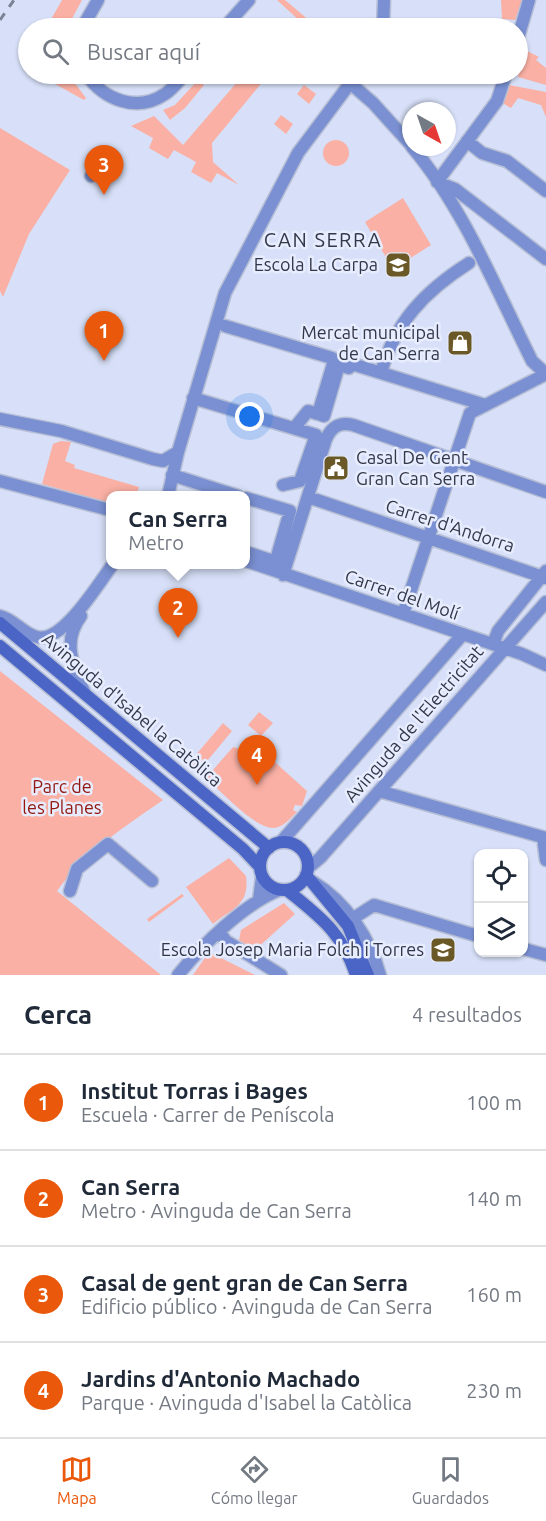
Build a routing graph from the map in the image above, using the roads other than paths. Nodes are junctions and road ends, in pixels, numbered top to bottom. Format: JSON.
{"nodes":[{"id":1,"x":98,"y":0,"type":"edge"},
{"id":2,"x":249,"y":0,"type":"edge"},
{"id":3,"x":384,"y":0,"type":"edge"},
{"id":4,"x":530,"y":0,"type":"edge"},
{"id":5,"x":88,"y":18,"type":"edge"},
{"id":6,"x":233,"y":18,"type":"edge"},
{"id":7,"x":383,"y":18,"type":"edge"},
{"id":8,"x":524,"y":18,"type":"edge"},
{"id":9,"x":95,"y":84,"type":"edge"},
{"id":10,"x":175,"y":84,"type":"edge"},
{"id":11,"x":350,"y":84,"type":"edge"},
{"id":12,"x":359,"y":84,"type":"edge"},
{"id":13,"x":502,"y":84,"type":"edge"},
{"id":14,"x":402,"y":135,"type":"edge"},
{"id":15,"x":468,"y":141,"type":"junction"},
{"id":16,"x":104,"y":156,"type":"dead end"},
{"id":17,"x":419,"y":156,"type":"edge"},
{"id":18,"x":91,"y":176,"type":"dead end"},
{"id":19,"x":437,"y":182,"type":"junction"},
{"id":20,"x":546,"y":191,"type":"edge"},
{"id":21,"x":546,"y":259,"type":"edge"},
{"id":22,"x":469,"y":263,"type":"dead end"},
{"id":23,"x":225,"y":326,"type":"dead end"},
{"id":24,"x":333,"y":364,"type":"junction"},
{"id":25,"x":381,"y":373,"type":"junction"},
{"id":26,"x":546,"y":374,"type":"edge"},
{"id":27,"x":193,"y":398,"type":"junction"},
{"id":28,"x":485,"y":405,"type":"junction"},
{"id":29,"x":4,"y":420,"type":"edge"},
{"id":30,"x":329,"y":422,"type":"junction"},
{"id":31,"x":295,"y":427,"type":"junction"},
{"id":32,"x":178,"y":452,"type":"junction"},
{"id":33,"x":453,"y":461,"type":"junction"},
{"id":34,"x":172,"y":475,"type":"junction"},
{"id":35,"x":0,"y":481,"type":"edge"},
{"id":36,"x":283,"y":485,"type":"dead end"},
{"id":37,"x":160,"y":491,"type":"edge"},
{"id":38,"x":169,"y":491,"type":"edge"},
{"id":39,"x":225,"y":491,"type":"edge"},
{"id":40,"x":546,"y":492,"type":"edge"},
{"id":41,"x":308,"y":498,"type":"junction"},
{"id":42,"x":250,"y":499,"type":"edge"},
{"id":43,"x":106,"y":509,"type":"edge"},
{"id":44,"x":428,"y":537,"type":"junction"},
{"id":45,"x":250,"y":554,"type":"edge"},
{"id":46,"x":250,"y":562,"type":"edge"},
{"id":47,"x":278,"y":568,"type":"junction"},
{"id":48,"x":109,"y":569,"type":"edge"},
{"id":49,"x":118,"y":569,"type":"edge"},
{"id":50,"x":544,"y":575,"type":"edge"},
{"id":51,"x":546,"y":602,"type":"edge"},
{"id":52,"x":403,"y":614,"type":"junction"},
{"id":53,"x":0,"y":616,"type":"edge"},
{"id":54,"x":0,"y":623,"type":"edge"},
{"id":55,"x":463,"y":634,"type":"junction"},
{"id":56,"x":493,"y":644,"type":"junction"},
{"id":57,"x":0,"y":646,"type":"edge"},
{"id":58,"x":506,"y":648,"type":"junction"},
{"id":59,"x":546,"y":665,"type":"edge"},
{"id":60,"x":85,"y":694,"type":"junction"},
{"id":61,"x":379,"y":791,"type":"junction"},
{"id":62,"x":545,"y":838,"type":"edge"},
{"id":63,"x":281,"y":842,"type":"junction"},
{"id":64,"x":269,"y":848,"type":"junction"},
{"id":65,"x":546,"y":860,"type":"edge"},
{"id":66,"x":261,"y":872,"type":"junction"},
{"id":67,"x":309,"y":875,"type":"junction"},
{"id":68,"x":152,"y":880,"type":"dead end"},
{"id":69,"x":283,"y":890,"type":"junction"},
{"id":70,"x":70,"y":891,"type":"dead end"},
{"id":71,"x":259,"y":899,"type":"junction"},
{"id":72,"x":352,"y":919,"type":"junction"},
{"id":73,"x":220,"y":933,"type":"junction"},
{"id":74,"x":474,"y":935,"type":"edge"},
{"id":75,"x":528,"y":950,"type":"edge"},
{"id":76,"x":546,"y":955,"type":"edge"},
{"id":77,"x":178,"y":975,"type":"edge"},
{"id":78,"x":281,"y":975,"type":"edge"},
{"id":79,"x":356,"y":975,"type":"edge"},
{"id":80,"x":368,"y":975,"type":"edge"},
{"id":81,"x":380,"y":975,"type":"edge"}],
"edges":[{"from":1,"to":5,"type":"street"},
{"from":2,"to":6,"type":"street"},
{"from":3,"to":7,"type":"street"},
{"from":4,"to":8,"type":"street"},
{"from":9,"to":10,"type":"street"},
{"from":11,"to":27,"type":"street"},
{"from":12,"to":14,"type":"street"},
{"from":13,"to":15,"type":"street"},
{"from":15,"to":19,"type":"street"},
{"from":15,"to":20,"type":"street"},
{"from":16,"to":18,"type":"street"},
{"from":17,"to":19,"type":"street"},
{"from":19,"to":21,"type":"street"},
{"from":19,"to":26,"type":"street"},
{"from":22,"to":25,"type":"street"},
{"from":23,"to":24,"type":"street"},
{"from":24,"to":30,"type":"street"},
{"from":24,"to":31,"type":"street"},
{"from":25,"to":28,"type":"street"},
{"from":25,"to":30,"type":"street"},
{"from":26,"to":28,"type":"street"},
{"from":27,"to":31,"type":"street"},
{"from":27,"to":32,"type":"street"},
{"from":28,"to":33,"type":"street"},
{"from":29,"to":32,"type":"street"},
{"from":30,"to":33,"type":"street"},
{"from":30,"to":41,"type":"street"},
{"from":31,"to":36,"type":"street"},
{"from":32,"to":34,"type":"street"},
{"from":32,"to":37,"type":"street"},
{"from":33,"to":40,"type":"street"},
{"from":33,"to":44,"type":"street"},
{"from":34,"to":38,"type":"street"},
{"from":34,"to":39,"type":"street"},
{"from":35,"to":43,"type":"street"},
{"from":41,"to":44,"type":"street","name":"Carrer d'Andorra"},
{"from":41,"to":47,"type":"street"},
{"from":42,"to":47,"type":"street"},
{"from":44,"to":50,"type":"street","name":"Carrer d'Andorra"},
{"from":44,"to":52,"type":"street"},
{"from":45,"to":47,"type":"street","name":"Carrer del Molí"},
{"from":46,"to":47,"type":"street","name":"Carrer del Molí"},
{"from":47,"to":52,"type":"street","name":"Carrer del Molí"},
{"from":48,"to":53,"type":"street"},
{"from":49,"to":60,"type":"street"},
{"from":50,"to":56,"type":"street","name":"Avinguda de l'Electricitat"},
{"from":51,"to":58,"type":"street","name":"Avinguda de l'Electricitat"},
{"from":52,"to":55,"type":"street","name":"Carrer del Molí"},
{"from":54,"to":60,"type":"street","name":"Avinguda d'Isabel la Catòlica"},
{"from":55,"to":56,"type":"street","name":"Carrer del Molí"},
{"from":55,"to":63,"type":"street","name":"Avinguda de l'Electricitat"},
{"from":56,"to":58,"type":"street","name":"Carrer del Molí"},
{"from":57,"to":66,"type":"street","name":"Avinguda d'Isabel la Catòlica"},
{"from":58,"to":59,"type":"street","name":"Carrer del Molí"},
{"from":58,"to":61,"type":"street","name":"Avinguda de l'Electricitat"},
{"from":60,"to":64,"type":"street","name":"Avinguda d'Isabel la Catòlica"},
{"from":61,"to":62,"type":"street"},
{"from":61,"to":67,"type":"street","name":"Avinguda de l'Electricitat"},
{"from":62,"to":65,"type":"street"},
{"from":63,"to":64,"type":"street"},
{"from":63,"to":67,"type":"street"},
{"from":64,"to":66,"type":"street"},
{"from":66,"to":69,"type":"street"},
{"from":66,"to":71,"type":"street"},
{"from":67,"to":69,"type":"street"},
{"from":67,"to":72,"type":"street"},
{"from":67,"to":80,"type":"street"},
{"from":68,"to":70,"type":"street"},
{"from":69,"to":71,"type":"street"},
{"from":69,"to":79,"type":"street"},
{"from":71,"to":73,"type":"street"},
{"from":72,"to":74,"type":"street"},
{"from":72,"to":81,"type":"street"},
{"from":73,"to":77,"type":"street"},
{"from":73,"to":78,"type":"street"},
{"from":75,"to":76,"type":"street"}]}
